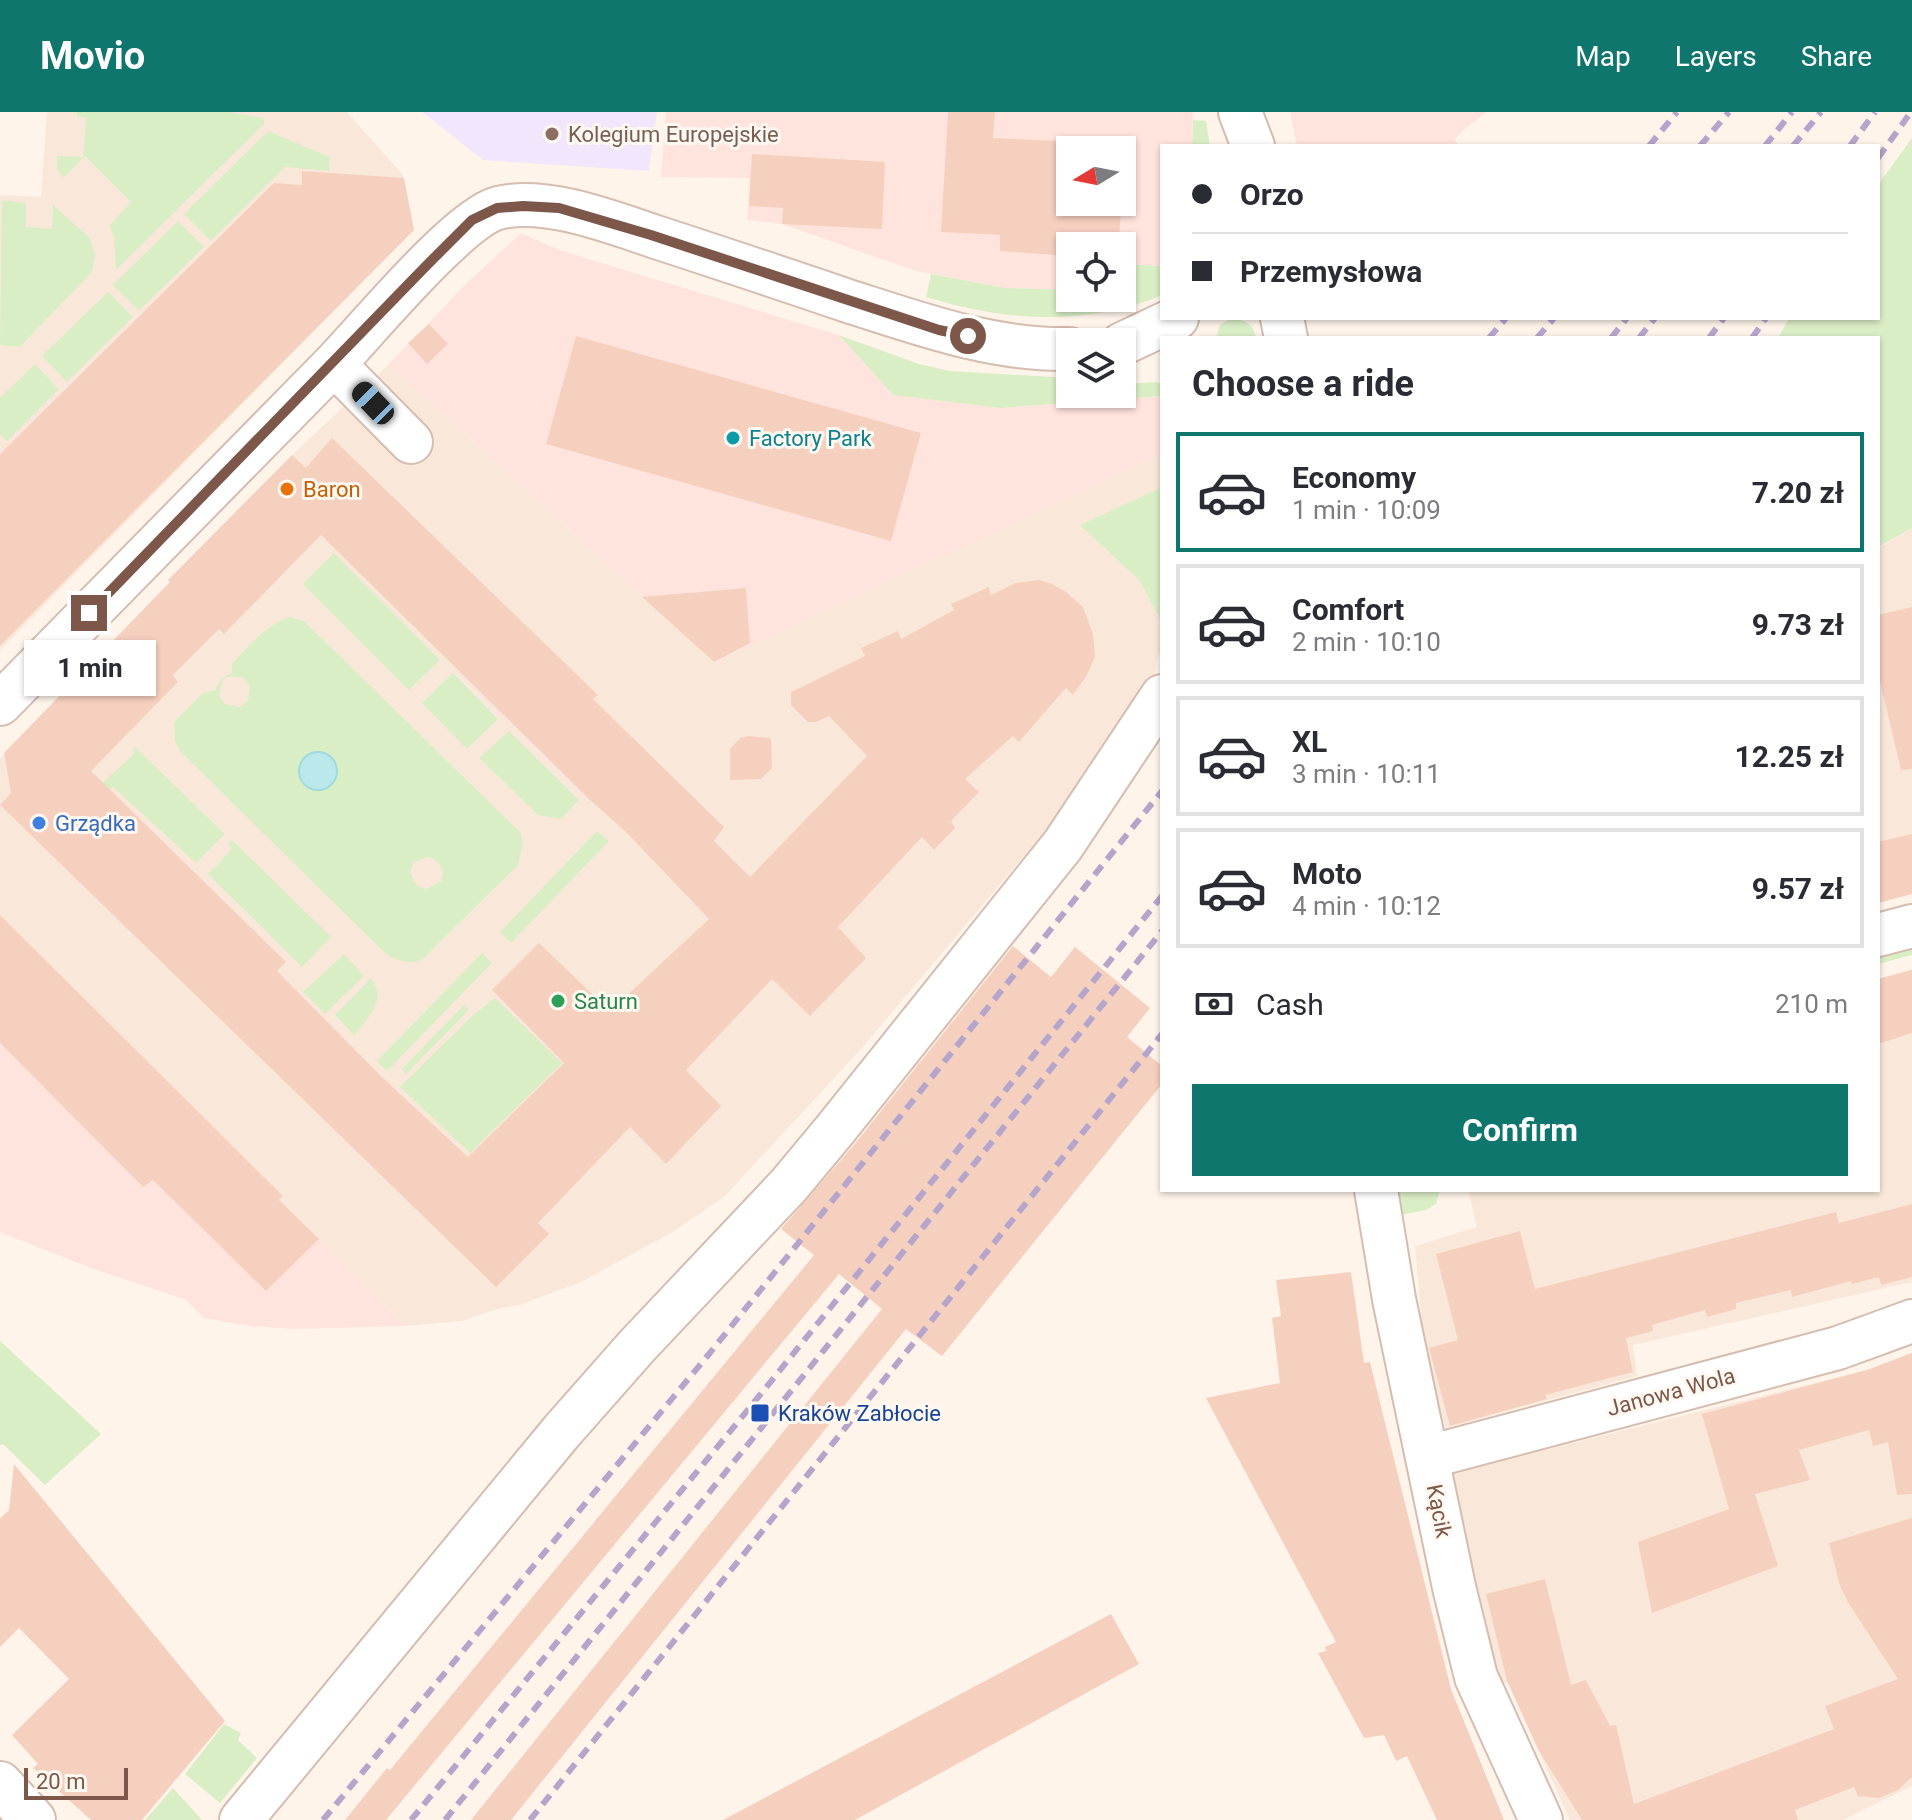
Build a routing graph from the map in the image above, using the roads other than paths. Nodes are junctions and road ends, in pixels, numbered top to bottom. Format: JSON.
{"nodes":[{"id":1,"x":1173,"y":320,"type":"edge"},
{"id":2,"x":1136,"y":338,"type":"edge"},
{"id":3,"x":1056,"y":349,"type":"edge"},
{"id":4,"x":1136,"y":350,"type":"edge"},
{"id":5,"x":1160,"y":358,"type":"edge"},
{"id":6,"x":334,"y":364,"type":"junction"},
{"id":7,"x":411,"y":442,"type":"dead end"},
{"id":8,"x":1160,"y":699,"type":"edge"},
{"id":9,"x":0,"y":704,"type":"edge"},
{"id":10,"x":1912,"y":926,"type":"edge"},
{"id":11,"x":1880,"y":934,"type":"edge"},
{"id":12,"x":1376,"y":1192,"type":"edge"},
{"id":13,"x":1912,"y":1321,"type":"edge"},
{"id":14,"x":1428,"y":1457,"type":"junction"},
{"id":15,"x":0,"y":1784,"type":"edge"},
{"id":16,"x":33,"y":1820,"type":"edge"},
{"id":17,"x":241,"y":1820,"type":"edge"},
{"id":18,"x":1541,"y":1820,"type":"edge"}],
"edges":[{"from":1,"to":2,"type":"street"},
{"from":3,"to":6,"type":"street"},
{"from":4,"to":5,"type":"street"},
{"from":6,"to":7,"type":"street"},
{"from":6,"to":9,"type":"street"},
{"from":8,"to":17,"type":"street"},
{"from":10,"to":11,"type":"street"},
{"from":12,"to":14,"type":"street","name":"Kącik"},
{"from":13,"to":14,"type":"street","name":"Janowa Wola"},
{"from":14,"to":18,"type":"street","name":"Kącik"},
{"from":15,"to":16,"type":"street"}]}
